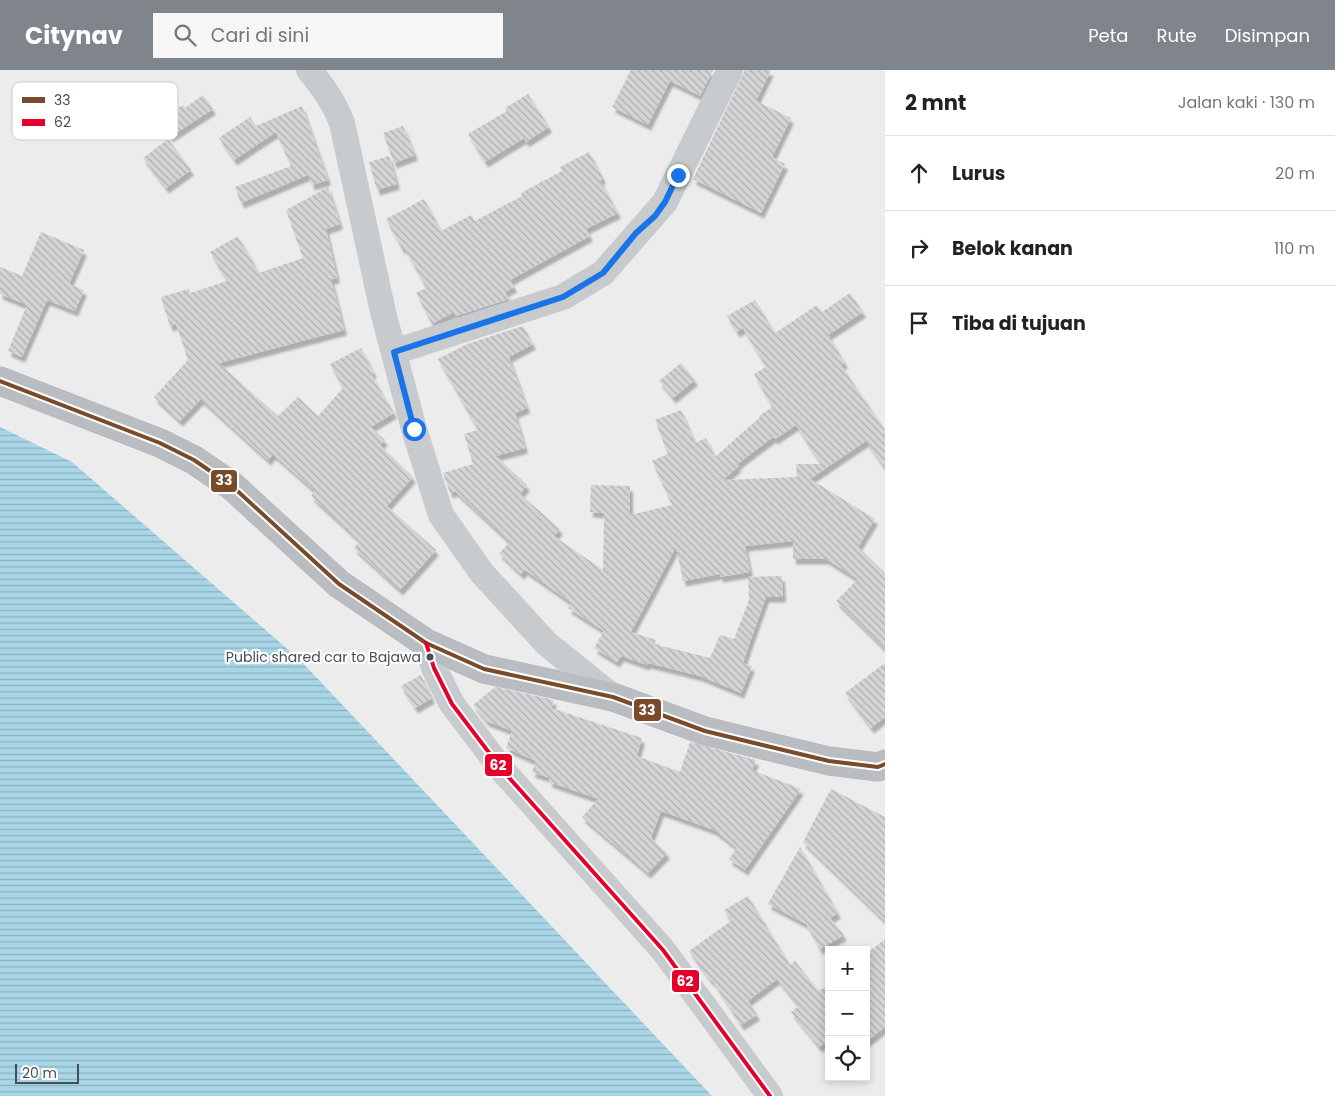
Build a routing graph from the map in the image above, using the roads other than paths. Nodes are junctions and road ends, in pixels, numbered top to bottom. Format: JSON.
{"nodes":[{"id":1,"x":308,"y":70,"type":"edge"},
{"id":2,"x":730,"y":70,"type":"edge"},
{"id":3,"x":394,"y":352,"type":"junction"},
{"id":4,"x":0,"y":381,"type":"edge"},
{"id":5,"x":426,"y":643,"type":"junction"},
{"id":6,"x":613,"y":697,"type":"junction"},
{"id":7,"x":883,"y":769,"type":"edge"},
{"id":8,"x":770,"y":1096,"type":"edge"}],
"edges":[{"from":1,"to":3,"type":"street"},
{"from":2,"to":3,"type":"street"},
{"from":3,"to":6,"type":"street"},
{"from":4,"to":5,"type":"highway"},
{"from":5,"to":6,"type":"highway"},
{"from":5,"to":8,"type":"street"},
{"from":6,"to":7,"type":"highway"}]}
